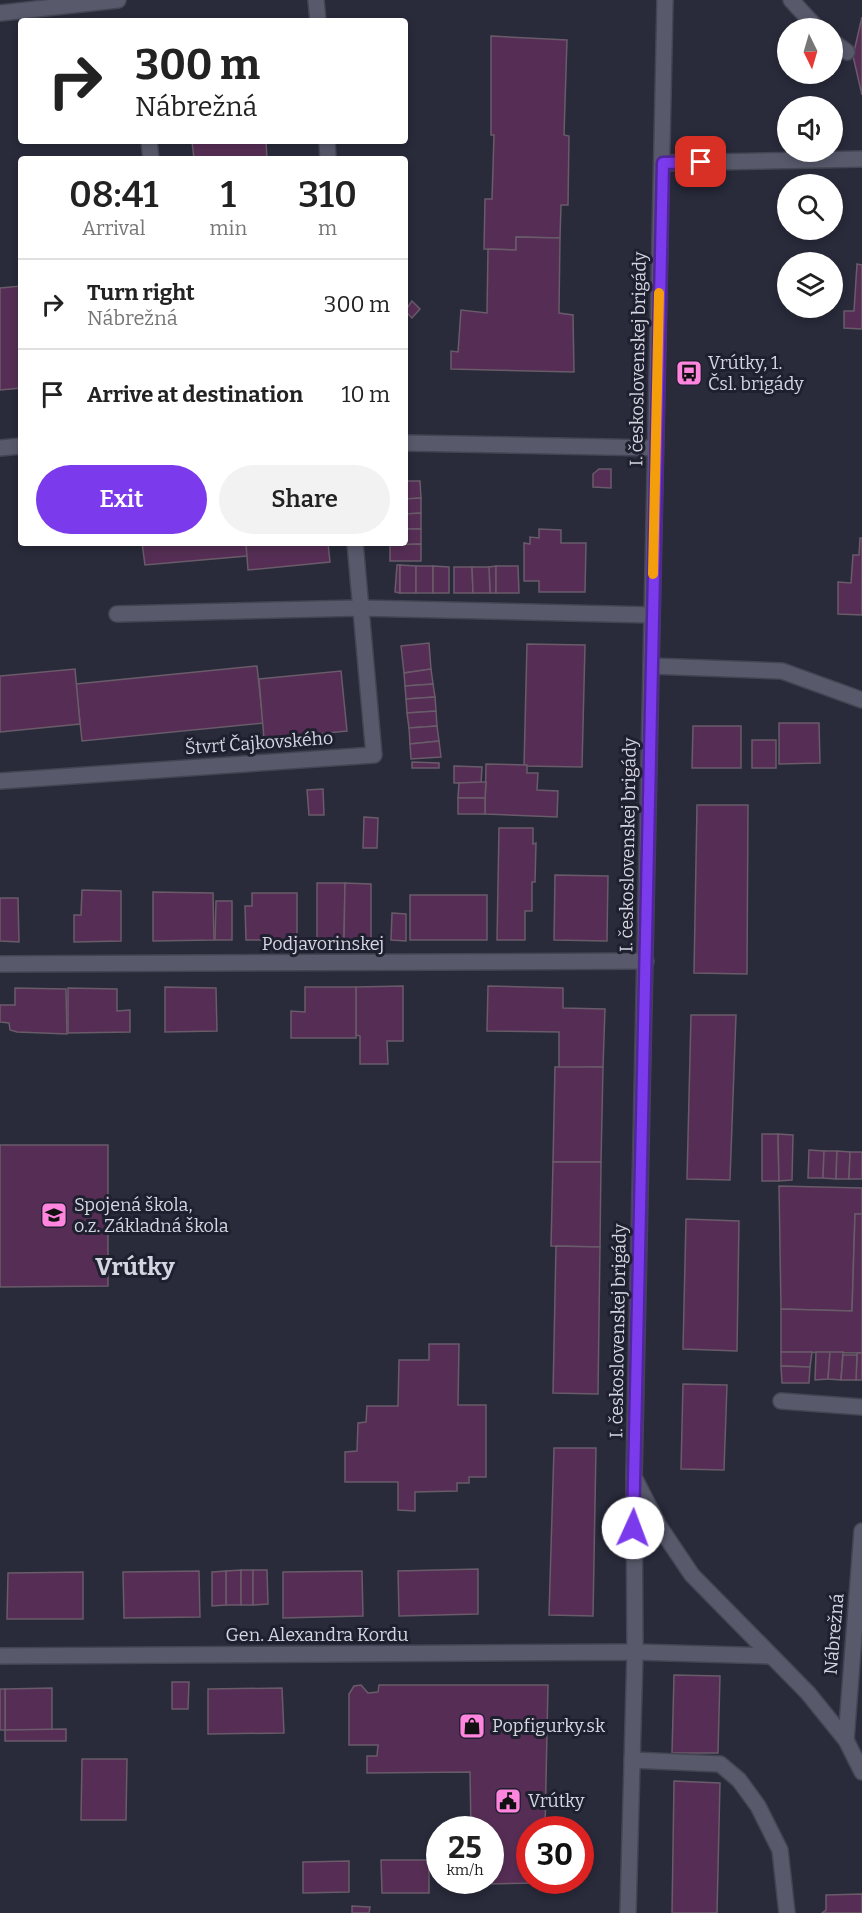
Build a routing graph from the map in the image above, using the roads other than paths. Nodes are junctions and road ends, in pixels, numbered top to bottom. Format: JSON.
{"nodes":[{"id":1,"x":118,"y":0,"type":"edge"},
{"id":2,"x":316,"y":0,"type":"edge"},
{"id":3,"x":665,"y":0,"type":"edge"},
{"id":4,"x":791,"y":0,"type":"edge"},
{"id":5,"x":0,"y":13,"type":"edge"},
{"id":6,"x":318,"y":18,"type":"edge"},
{"id":7,"x":808,"y":18,"type":"edge"},
{"id":8,"x":843,"y":49,"type":"edge"},
{"id":9,"x":847,"y":52,"type":"dead end"},
{"id":10,"x":862,"y":159,"type":"edge"},
{"id":11,"x":663,"y":163,"type":"junction"},
{"id":12,"x":408,"y":443,"type":"edge"},
{"id":13,"x":18,"y":446,"type":"edge"},
{"id":14,"x":0,"y":448,"type":"edge"},
{"id":15,"x":655,"y":448,"type":"junction"},
{"id":16,"x":355,"y":546,"type":"edge"},
{"id":17,"x":359,"y":608,"type":"junction"},
{"id":18,"x":117,"y":614,"type":"dead end"},
{"id":19,"x":652,"y":615,"type":"junction"},
{"id":20,"x":651,"y":666,"type":"junction"},
{"id":21,"x":862,"y":700,"type":"edge"},
{"id":22,"x":0,"y":781,"type":"edge"},
{"id":23,"x":646,"y":961,"type":"junction"},
{"id":24,"x":0,"y":964,"type":"edge"},
{"id":25,"x":781,"y":1401,"type":"dead end"},
{"id":26,"x":862,"y":1407,"type":"edge"},
{"id":27,"x":634,"y":1477,"type":"junction"},
{"id":28,"x":862,"y":1531,"type":"edge"},
{"id":29,"x":635,"y":1652,"type":"junction"},
{"id":30,"x":0,"y":1656,"type":"edge"},
{"id":31,"x":771,"y":1656,"type":"junction"},
{"id":32,"x":846,"y":1740,"type":"junction"},
{"id":33,"x":632,"y":1760,"type":"junction"},
{"id":34,"x":862,"y":1772,"type":"edge"},
{"id":35,"x":628,"y":1913,"type":"edge"},
{"id":36,"x":787,"y":1913,"type":"edge"}],
"edges":[{"from":1,"to":5,"type":"street"},
{"from":2,"to":6,"type":"street"},
{"from":3,"to":11,"type":"street","name":"I. československej brigády"},
{"from":4,"to":7,"type":"street"},
{"from":8,"to":9,"type":"street"},
{"from":10,"to":11,"type":"street"},
{"from":11,"to":15,"type":"street","name":"I. československej brigády"},
{"from":12,"to":15,"type":"street"},
{"from":13,"to":14,"type":"street"},
{"from":15,"to":19,"type":"street","name":"I. československej brigády"},
{"from":16,"to":17,"type":"street","name":"Štvrť Čajkovského"},
{"from":17,"to":18,"type":"street"},
{"from":17,"to":19,"type":"street"},
{"from":17,"to":22,"type":"street","name":"Štvrť Čajkovského"},
{"from":19,"to":20,"type":"street","name":"I. československej brigády"},
{"from":20,"to":21,"type":"street"},
{"from":20,"to":23,"type":"street","name":"I. československej brigády"},
{"from":23,"to":24,"type":"street","name":"Podjavorinskej"},
{"from":23,"to":27,"type":"street","name":"I. československej brigády"},
{"from":25,"to":26,"type":"street"},
{"from":27,"to":29,"type":"street","name":"I. československej brigády"},
{"from":27,"to":31,"type":"street"},
{"from":28,"to":32,"type":"street","name":"Nábrežná"},
{"from":29,"to":30,"type":"street","name":"Gen. Alexandra Kordu"},
{"from":29,"to":31,"type":"street"},
{"from":29,"to":33,"type":"street","name":"I. československej brigády"},
{"from":31,"to":32,"type":"street"},
{"from":32,"to":34,"type":"street"},
{"from":33,"to":35,"type":"street","name":"I. československej brigády"},
{"from":33,"to":36,"type":"street"}]}
